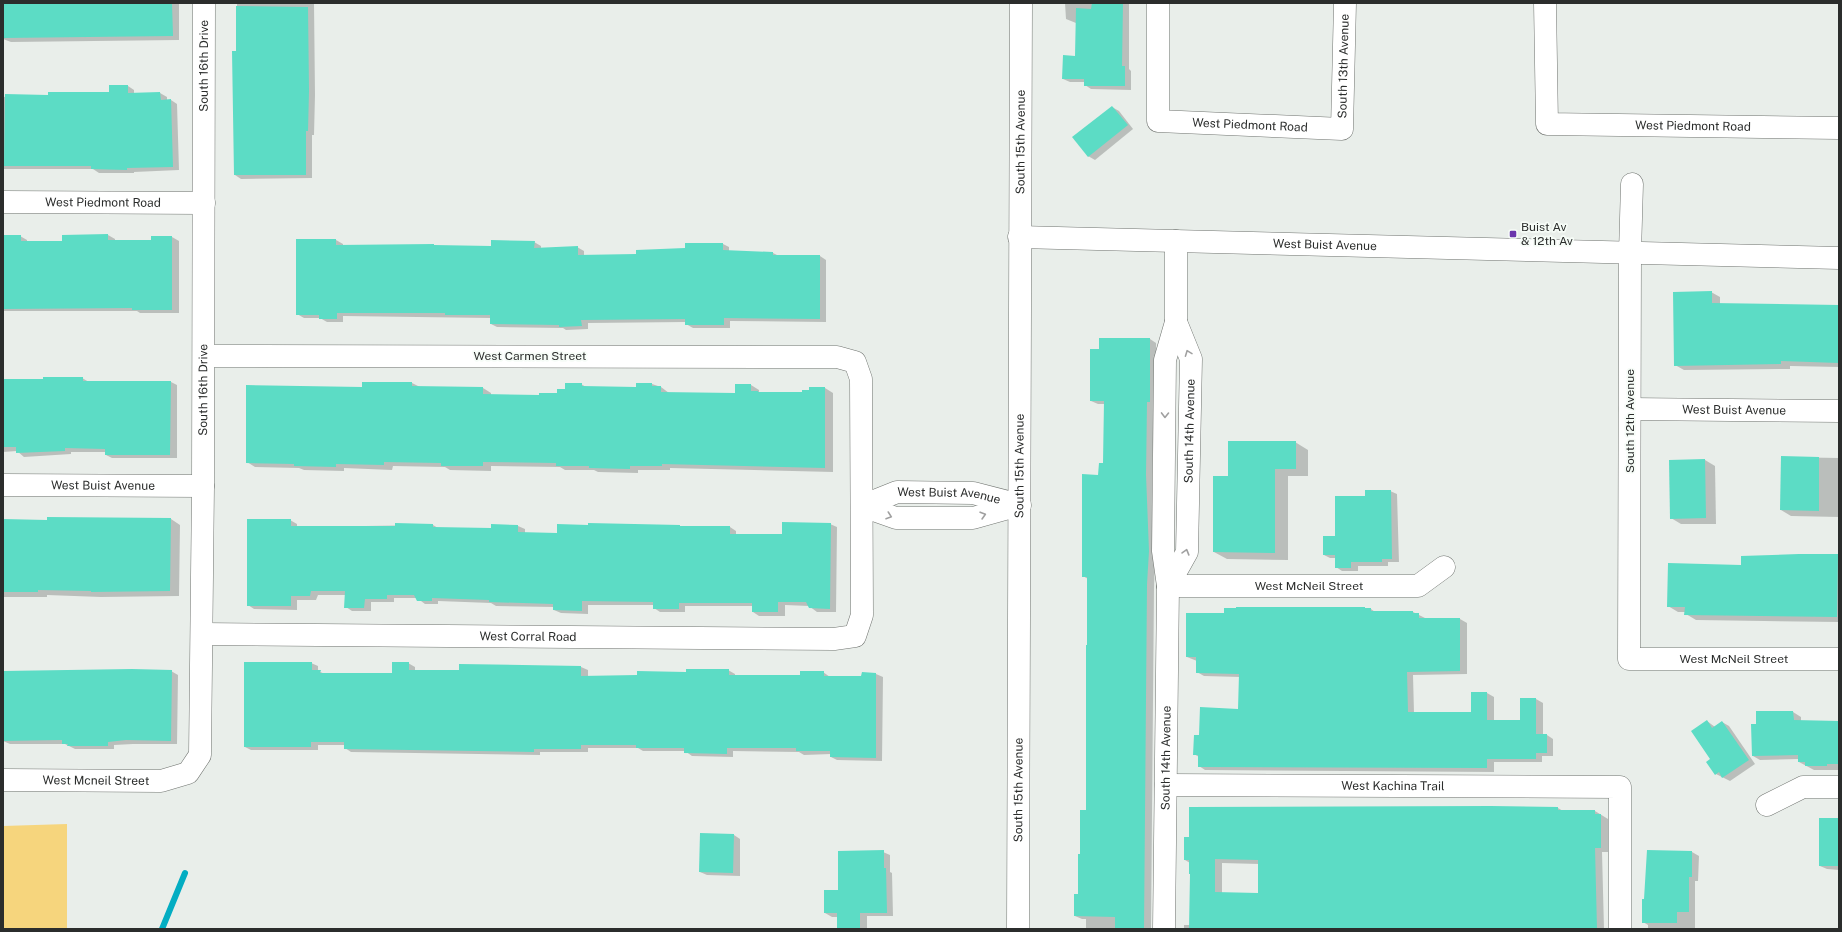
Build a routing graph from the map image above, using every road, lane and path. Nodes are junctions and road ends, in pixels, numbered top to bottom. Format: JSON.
{"nodes":[{"id":1,"x":204,"y":3,"type":"edge"},
{"id":2,"x":1021,"y":3,"type":"edge"},
{"id":3,"x":1158,"y":3,"type":"edge"},
{"id":4,"x":1345,"y":3,"type":"edge"},
{"id":5,"x":1546,"y":3,"type":"edge"},
{"id":6,"x":1839,"y":128,"type":"edge"},
{"id":7,"x":1342,"y":129,"type":"joint"},
{"id":8,"x":1632,"y":184,"type":"dead end"},
{"id":9,"x":3,"y":202,"type":"edge"},
{"id":10,"x":204,"y":204,"type":"junction"},
{"id":11,"x":1019,"y":237,"type":"junction"},
{"id":12,"x":1176,"y":241,"type":"junction"},
{"id":13,"x":1630,"y":253,"type":"junction"},
{"id":14,"x":1839,"y":258,"type":"edge"},
{"id":15,"x":1176,"y":322,"type":"junction"},
{"id":16,"x":204,"y":356,"type":"junction"},
{"id":17,"x":1165,"y":389,"type":"junction"},
{"id":18,"x":1189,"y":389,"type":"junction"},
{"id":19,"x":1630,"y":409,"type":"junction"},
{"id":20,"x":1839,"y":411,"type":"edge"},
{"id":21,"x":3,"y":485,"type":"edge"},
{"id":22,"x":203,"y":486,"type":"junction"},
{"id":23,"x":931,"y":492,"type":"junction"},
{"id":24,"x":1020,"y":505,"type":"junction"},
{"id":25,"x":862,"y":506,"type":"junction"},
{"id":26,"x":931,"y":518,"type":"junction"},
{"id":27,"x":1444,"y":567,"type":"dead end"},
{"id":28,"x":1168,"y":586,"type":"junction"},
{"id":29,"x":202,"y":634,"type":"junction"},
{"id":30,"x":1629,"y":659,"type":"joint"},
{"id":31,"x":1839,"y":659,"type":"edge"},
{"id":32,"x":188,"y":773,"type":"joint"},
{"id":33,"x":3,"y":780,"type":"edge"},
{"id":34,"x":1166,"y":785,"type":"junction"},
{"id":35,"x":1839,"y":787,"type":"edge"},
{"id":36,"x":1767,"y":805,"type":"dead end"},
{"id":37,"x":1018,"y":929,"type":"edge"},
{"id":38,"x":1164,"y":929,"type":"edge"},
{"id":39,"x":1620,"y":929,"type":"edge"}],
"edges":[{"from":1,"to":10,"type":"street","name":"South 16th Drive"},
{"from":2,"to":11,"type":"street","name":"South 15th Avenue"},
{"from":3,"to":7,"type":"street","name":"West Piedmont Road"},
{"from":4,"to":7,"type":"street","name":"South 13th Avenue"},
{"from":5,"to":6,"type":"street","name":"West Piedmont Road"},
{"from":8,"to":13,"type":"street","name":"South 12th Avenue"},
{"from":9,"to":10,"type":"street","name":"West Piedmont Road"},
{"from":10,"to":16,"type":"street","name":"South 16th Drive"},
{"from":11,"to":12,"type":"street","name":"West Buist Avenue"},
{"from":11,"to":24,"type":"street","name":"South 15th Avenue"},
{"from":12,"to":13,"type":"street","name":"West Buist Avenue"},
{"from":12,"to":15,"type":"street","name":"South 14th Avenue"},
{"from":13,"to":14,"type":"street","name":"West Buist Avenue"},
{"from":13,"to":19,"type":"street","name":"South 12th Avenue"},
{"from":15,"to":17,"type":"street","name":"South 14th Avenue"},
{"from":18,"to":15,"type":"street","name":"South 14th Avenue","one_way":true},
{"from":16,"to":22,"type":"street","name":"South 16th Drive"},
{"from":16,"to":25,"type":"street","name":"West Carmen Street"},
{"from":17,"to":18,"type":"street"},
{"from":17,"to":28,"type":"street","name":"South 14th Avenue","one_way":true},
{"from":28,"to":18,"type":"street","name":"South 14th Avenue","one_way":true},
{"from":19,"to":20,"type":"street","name":"West Buist Avenue"},
{"from":19,"to":30,"type":"street","name":"South 12th Avenue"},
{"from":21,"to":22,"type":"street","name":"West Buist Avenue"},
{"from":22,"to":29,"type":"street","name":"South 16th Drive"},
{"from":23,"to":24,"type":"street","name":"West Buist Avenue"},
{"from":23,"to":25,"type":"street","name":"West Buist Avenue"},
{"from":23,"to":26,"type":"street"},
{"from":26,"to":24,"type":"street","name":"West Buist Avenue","one_way":true},
{"from":24,"to":37,"type":"street","name":"South 15th Avenue"},
{"from":25,"to":26,"type":"street","name":"West Buist Avenue","one_way":true},
{"from":25,"to":29,"type":"street","name":"West Corral Road"},
{"from":27,"to":28,"type":"street","name":"West McNeil Street"},
{"from":28,"to":34,"type":"street","name":"South 14th Avenue"},
{"from":29,"to":32,"type":"street","name":"South 16th Drive"},
{"from":30,"to":31,"type":"street","name":"West McNeil Street"},
{"from":32,"to":33,"type":"street","name":"West Mcneil Street"},
{"from":34,"to":38,"type":"street","name":"South 14th Avenue"},
{"from":34,"to":39,"type":"street","name":"West Kachina Trail"},
{"from":35,"to":36,"type":"street"}]}
